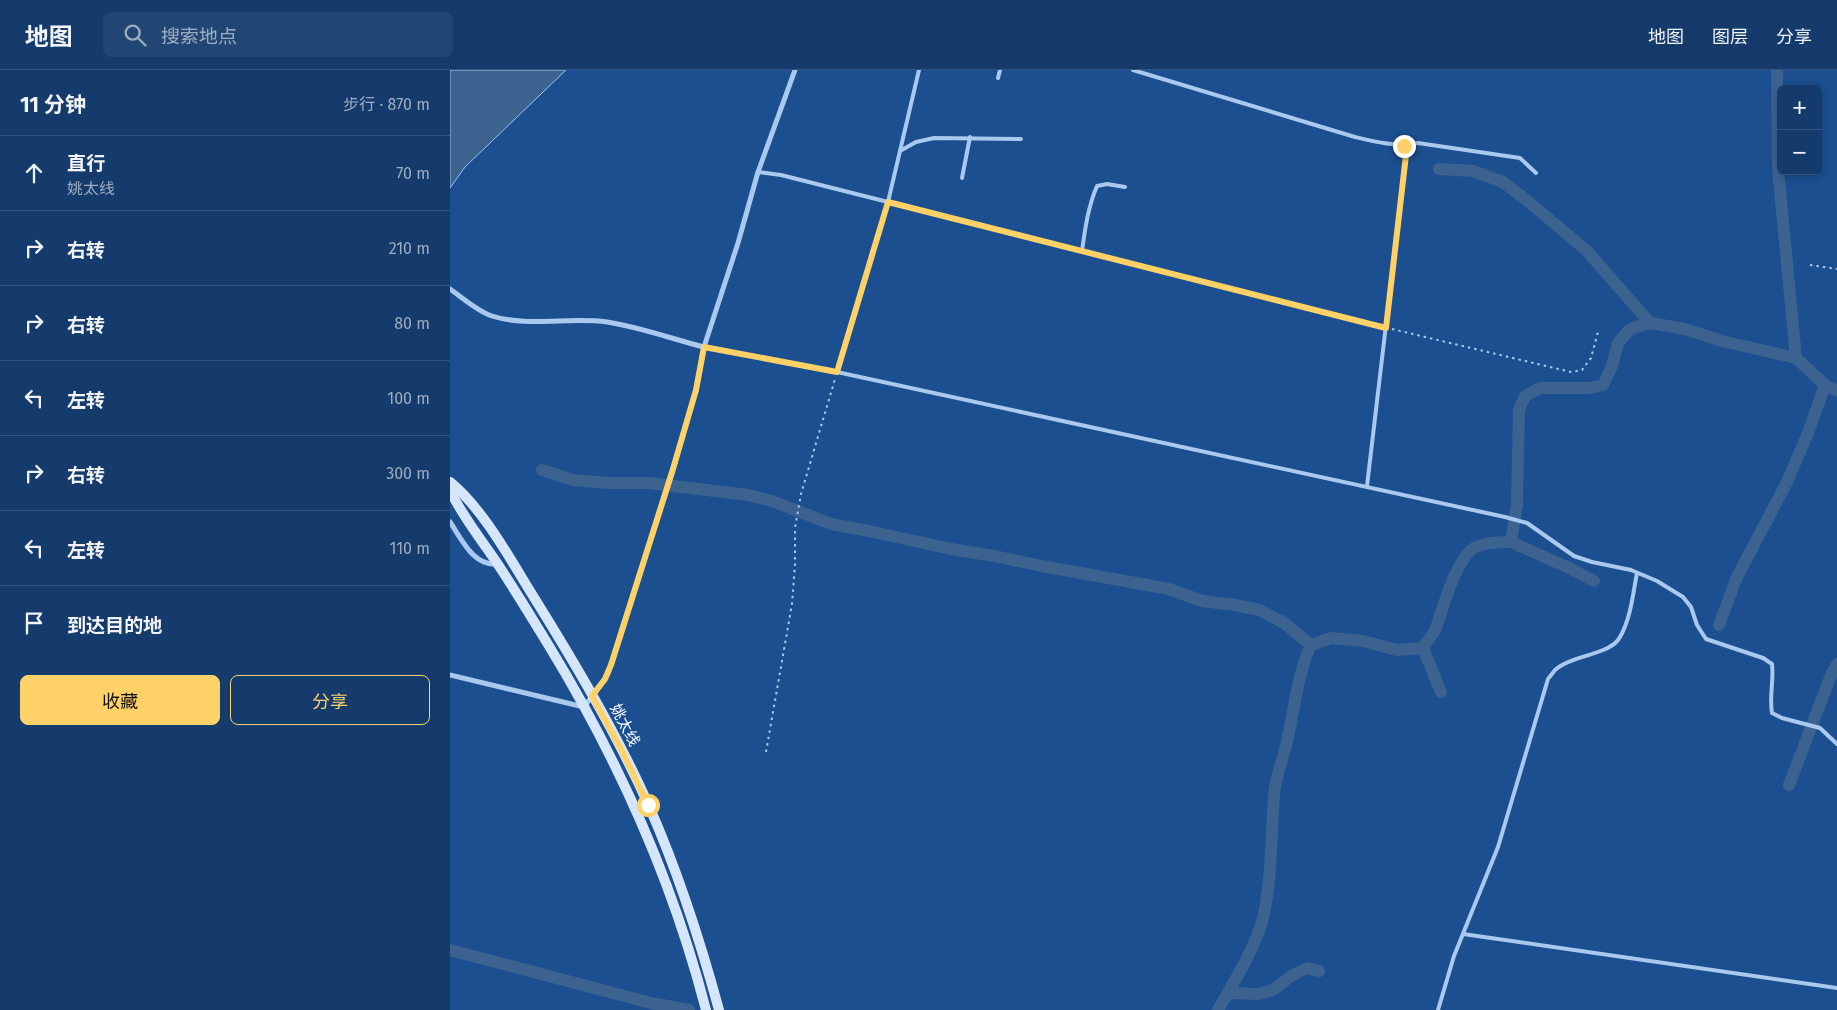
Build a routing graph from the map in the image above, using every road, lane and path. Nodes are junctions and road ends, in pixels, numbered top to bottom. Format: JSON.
{"nodes":[{"id":1,"x":795,"y":70,"type":"edge"},
{"id":2,"x":919,"y":70,"type":"edge"},
{"id":3,"x":1000,"y":70,"type":"edge"},
{"id":4,"x":1133,"y":70,"type":"edge"},
{"id":5,"x":998,"y":78,"type":"dead end"},
{"id":6,"x":970,"y":137,"type":"junction"},
{"id":7,"x":1021,"y":139,"type":"dead end"},
{"id":8,"x":1404,"y":146,"type":"junction"},
{"id":9,"x":900,"y":151,"type":"junction"},
{"id":10,"x":758,"y":172,"type":"junction"},
{"id":11,"x":1536,"y":173,"type":"dead end"},
{"id":12,"x":962,"y":178,"type":"dead end"},
{"id":13,"x":1124,"y":187,"type":"dead end"},
{"id":14,"x":888,"y":202,"type":"junction"},
{"id":15,"x":1082,"y":251,"type":"junction"},
{"id":16,"x":1810,"y":265,"type":"dead end"},
{"id":17,"x":1837,"y":269,"type":"edge"},
{"id":18,"x":450,"y":289,"type":"edge"},
{"id":19,"x":1386,"y":328,"type":"junction"},
{"id":20,"x":1598,"y":332,"type":"dead end"},
{"id":21,"x":704,"y":347,"type":"junction"},
{"id":22,"x":837,"y":372,"type":"junction"},
{"id":23,"x":450,"y":482,"type":"edge"},
{"id":24,"x":1367,"y":486,"type":"junction"},
{"id":25,"x":450,"y":490,"type":"edge"},
{"id":26,"x":450,"y":522,"type":"edge"},
{"id":27,"x":498,"y":564,"type":"junction"},
{"id":28,"x":1637,"y":573,"type":"junction"},
{"id":29,"x":450,"y":675,"type":"edge"},
{"id":30,"x":592,"y":696,"type":"junction"},
{"id":31,"x":584,"y":707,"type":"junction"},
{"id":32,"x":1837,"y":744,"type":"edge"},
{"id":33,"x":766,"y":752,"type":"dead end"},
{"id":34,"x":1463,"y":934,"type":"junction"},
{"id":35,"x":1837,"y":988,"type":"edge"},
{"id":36,"x":706,"y":1010,"type":"edge"},
{"id":37,"x":719,"y":1010,"type":"edge"},
{"id":38,"x":1438,"y":1010,"type":"edge"}],
"edges":[{"from":1,"to":10,"type":"street"},
{"from":2,"to":9,"type":"lane"},
{"from":3,"to":5,"type":"lane"},
{"from":4,"to":8,"type":"lane"},
{"from":6,"to":7,"type":"lane"},
{"from":6,"to":9,"type":"lane"},
{"from":6,"to":12,"type":"lane"},
{"from":8,"to":11,"type":"lane"},
{"from":8,"to":19,"type":"lane"},
{"from":9,"to":14,"type":"lane"},
{"from":10,"to":14,"type":"lane"},
{"from":10,"to":21,"type":"street"},
{"from":13,"to":15,"type":"lane"},
{"from":14,"to":15,"type":"lane"},
{"from":14,"to":22,"type":"path"},
{"from":15,"to":19,"type":"path"},
{"from":16,"to":17,"type":"path"},
{"from":18,"to":21,"type":"street"},
{"from":19,"to":20,"type":"path"},
{"from":19,"to":24,"type":"lane"},
{"from":21,"to":22,"type":"lane"},
{"from":21,"to":30,"type":"street"},
{"from":22,"to":24,"type":"lane"},
{"from":22,"to":33,"type":"path"},
{"from":23,"to":30,"type":"main road","name":"姚太线"},
{"from":24,"to":28,"type":"lane"},
{"from":25,"to":27,"type":"main road","name":"姚太线"},
{"from":26,"to":27,"type":"street"},
{"from":27,"to":31,"type":"main road","name":"姚太线"},
{"from":28,"to":32,"type":"lane"},
{"from":28,"to":34,"type":"lane"},
{"from":29,"to":31,"type":"street"},
{"from":30,"to":31,"type":"street"},
{"from":30,"to":37,"type":"main road","name":"姚太线"},
{"from":31,"to":36,"type":"main road","name":"姚太线"},
{"from":34,"to":35,"type":"lane"},
{"from":34,"to":38,"type":"lane"}]}
